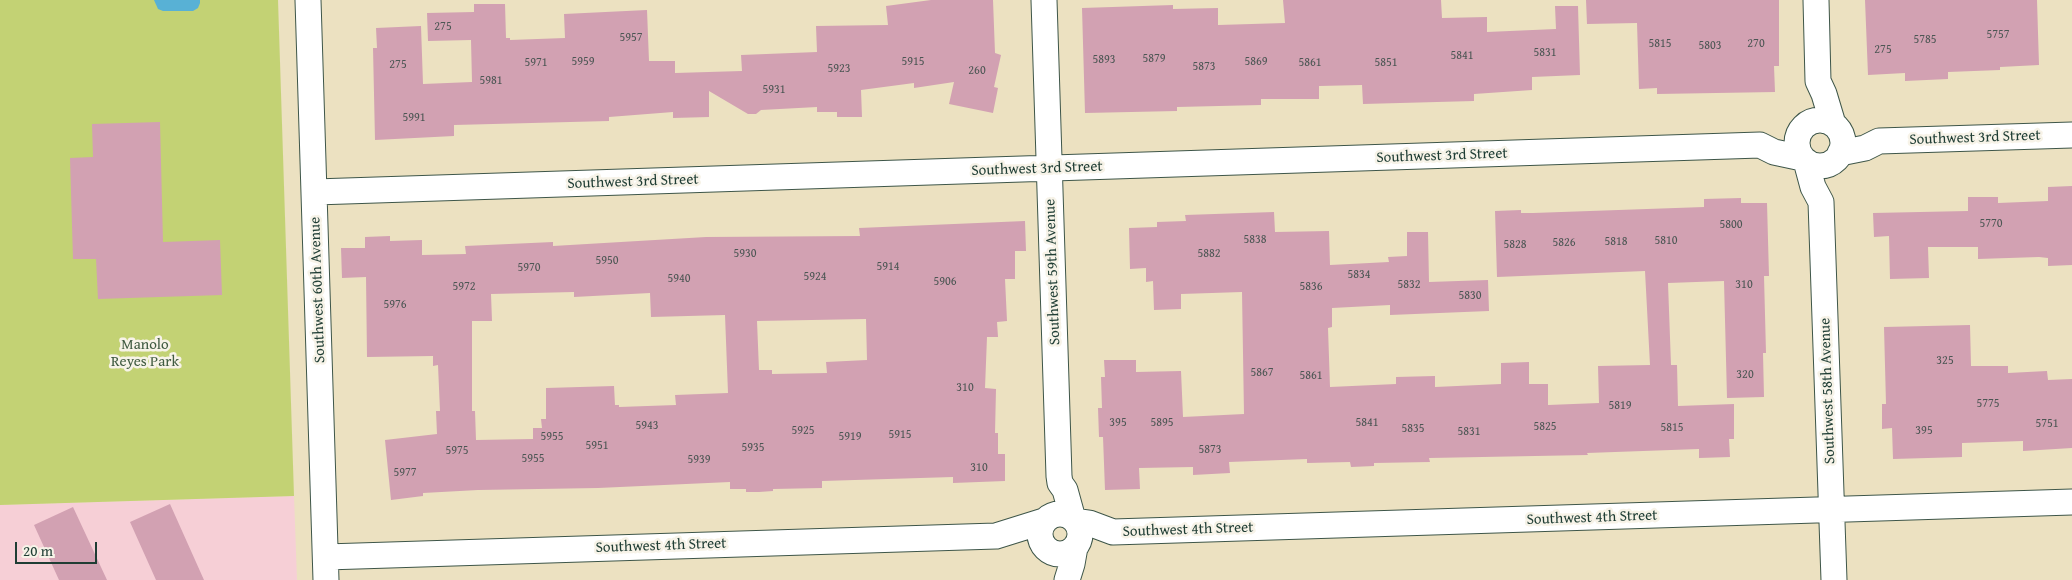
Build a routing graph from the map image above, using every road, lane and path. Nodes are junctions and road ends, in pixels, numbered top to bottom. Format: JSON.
{"nodes":[{"id":1,"x":308,"y":0,"type":"edge"},
{"id":2,"x":1044,"y":0,"type":"edge"},
{"id":3,"x":1816,"y":0,"type":"edge"},
{"id":4,"x":1818,"y":81,"type":"junction"},
{"id":5,"x":1803,"y":128,"type":"junction"},
{"id":6,"x":2072,"y":135,"type":"edge"},
{"id":7,"x":1837,"y":142,"type":"junction"},
{"id":8,"x":1760,"y":145,"type":"junction"},
{"id":9,"x":1804,"y":159,"type":"junction"},
{"id":10,"x":1050,"y":168,"type":"junction"},
{"id":11,"x":315,"y":192,"type":"junction"},
{"id":12,"x":1821,"y":202,"type":"junction"},
{"id":13,"x":1060,"y":483,"type":"junction"},
{"id":14,"x":2072,"y":502,"type":"edge"},
{"id":15,"x":1832,"y":510,"type":"junction"},
{"id":16,"x":1045,"y":520,"type":"junction"},
{"id":17,"x":1074,"y":520,"type":"junction"},
{"id":18,"x":1113,"y":532,"type":"junction"},
{"id":19,"x":996,"y":536,"type":"junction"},
{"id":20,"x":1076,"y":547,"type":"junction"},
{"id":21,"x":1047,"y":549,"type":"junction"},
{"id":22,"x":326,"y":568,"type":"edge"},
{"id":23,"x":1057,"y":580,"type":"edge"},
{"id":24,"x":1067,"y":580,"type":"edge"},
{"id":25,"x":1834,"y":580,"type":"edge"}],
"edges":[{"from":1,"to":11,"type":"street","name":"Southwest 60th Avenue"},
{"from":2,"to":10,"type":"street","name":"Southwest 59th Avenue"},
{"from":3,"to":4,"type":"street","name":"Southwest 58th Avenue"},
{"from":4,"to":5,"type":"street","name":"Southwest 58th Avenue"},
{"from":4,"to":7,"type":"street","name":"Southwest 58th Avenue"},
{"from":5,"to":7,"type":"street","name":"Southwest 3rd Street"},
{"from":5,"to":8,"type":"street","name":"Southwest 3rd Street"},
{"from":5,"to":9,"type":"street"},
{"from":6,"to":7,"type":"street","name":"Southwest 3rd Street"},
{"from":7,"to":9,"type":"street","name":"Southwest 3rd Street"},
{"from":7,"to":12,"type":"street","name":"Southwest 58th Avenue"},
{"from":8,"to":9,"type":"street","name":"Southwest 3rd Street"},
{"from":8,"to":10,"type":"street","name":"Southwest 3rd Street"},
{"from":9,"to":12,"type":"street","name":"Southwest 58th Avenue"},
{"from":10,"to":11,"type":"street","name":"Southwest 3rd Street"},
{"from":10,"to":13,"type":"street","name":"Southwest 59th Avenue"},
{"from":11,"to":22,"type":"street","name":"Southwest 60th Avenue"},
{"from":12,"to":15,"type":"street","name":"Southwest 58th Avenue"},
{"from":13,"to":16,"type":"street","name":"Southwest 59th Avenue"},
{"from":13,"to":17,"type":"street","name":"Southwest 59th Avenue"},
{"from":14,"to":15,"type":"street","name":"Southwest 4th Street"},
{"from":15,"to":18,"type":"street","name":"Southwest 4th Street"},
{"from":15,"to":25,"type":"street","name":"Southwest 58th Avenue"},
{"from":16,"to":17,"type":"street","name":"Southwest 4th Street"},
{"from":16,"to":19,"type":"street","name":"Southwest 4th Street"},
{"from":16,"to":21,"type":"street"},
{"from":17,"to":18,"type":"street","name":"Southwest 4th Street"},
{"from":17,"to":20,"type":"street"},
{"from":18,"to":20,"type":"street","name":"Southwest 4th Street"},
{"from":19,"to":21,"type":"street","name":"Southwest 4th Street"},
{"from":19,"to":22,"type":"street","name":"Southwest 4th Street"},
{"from":20,"to":21,"type":"street","name":"Southwest 4th Street"},
{"from":20,"to":24,"type":"street"},
{"from":21,"to":23,"type":"street"}]}
